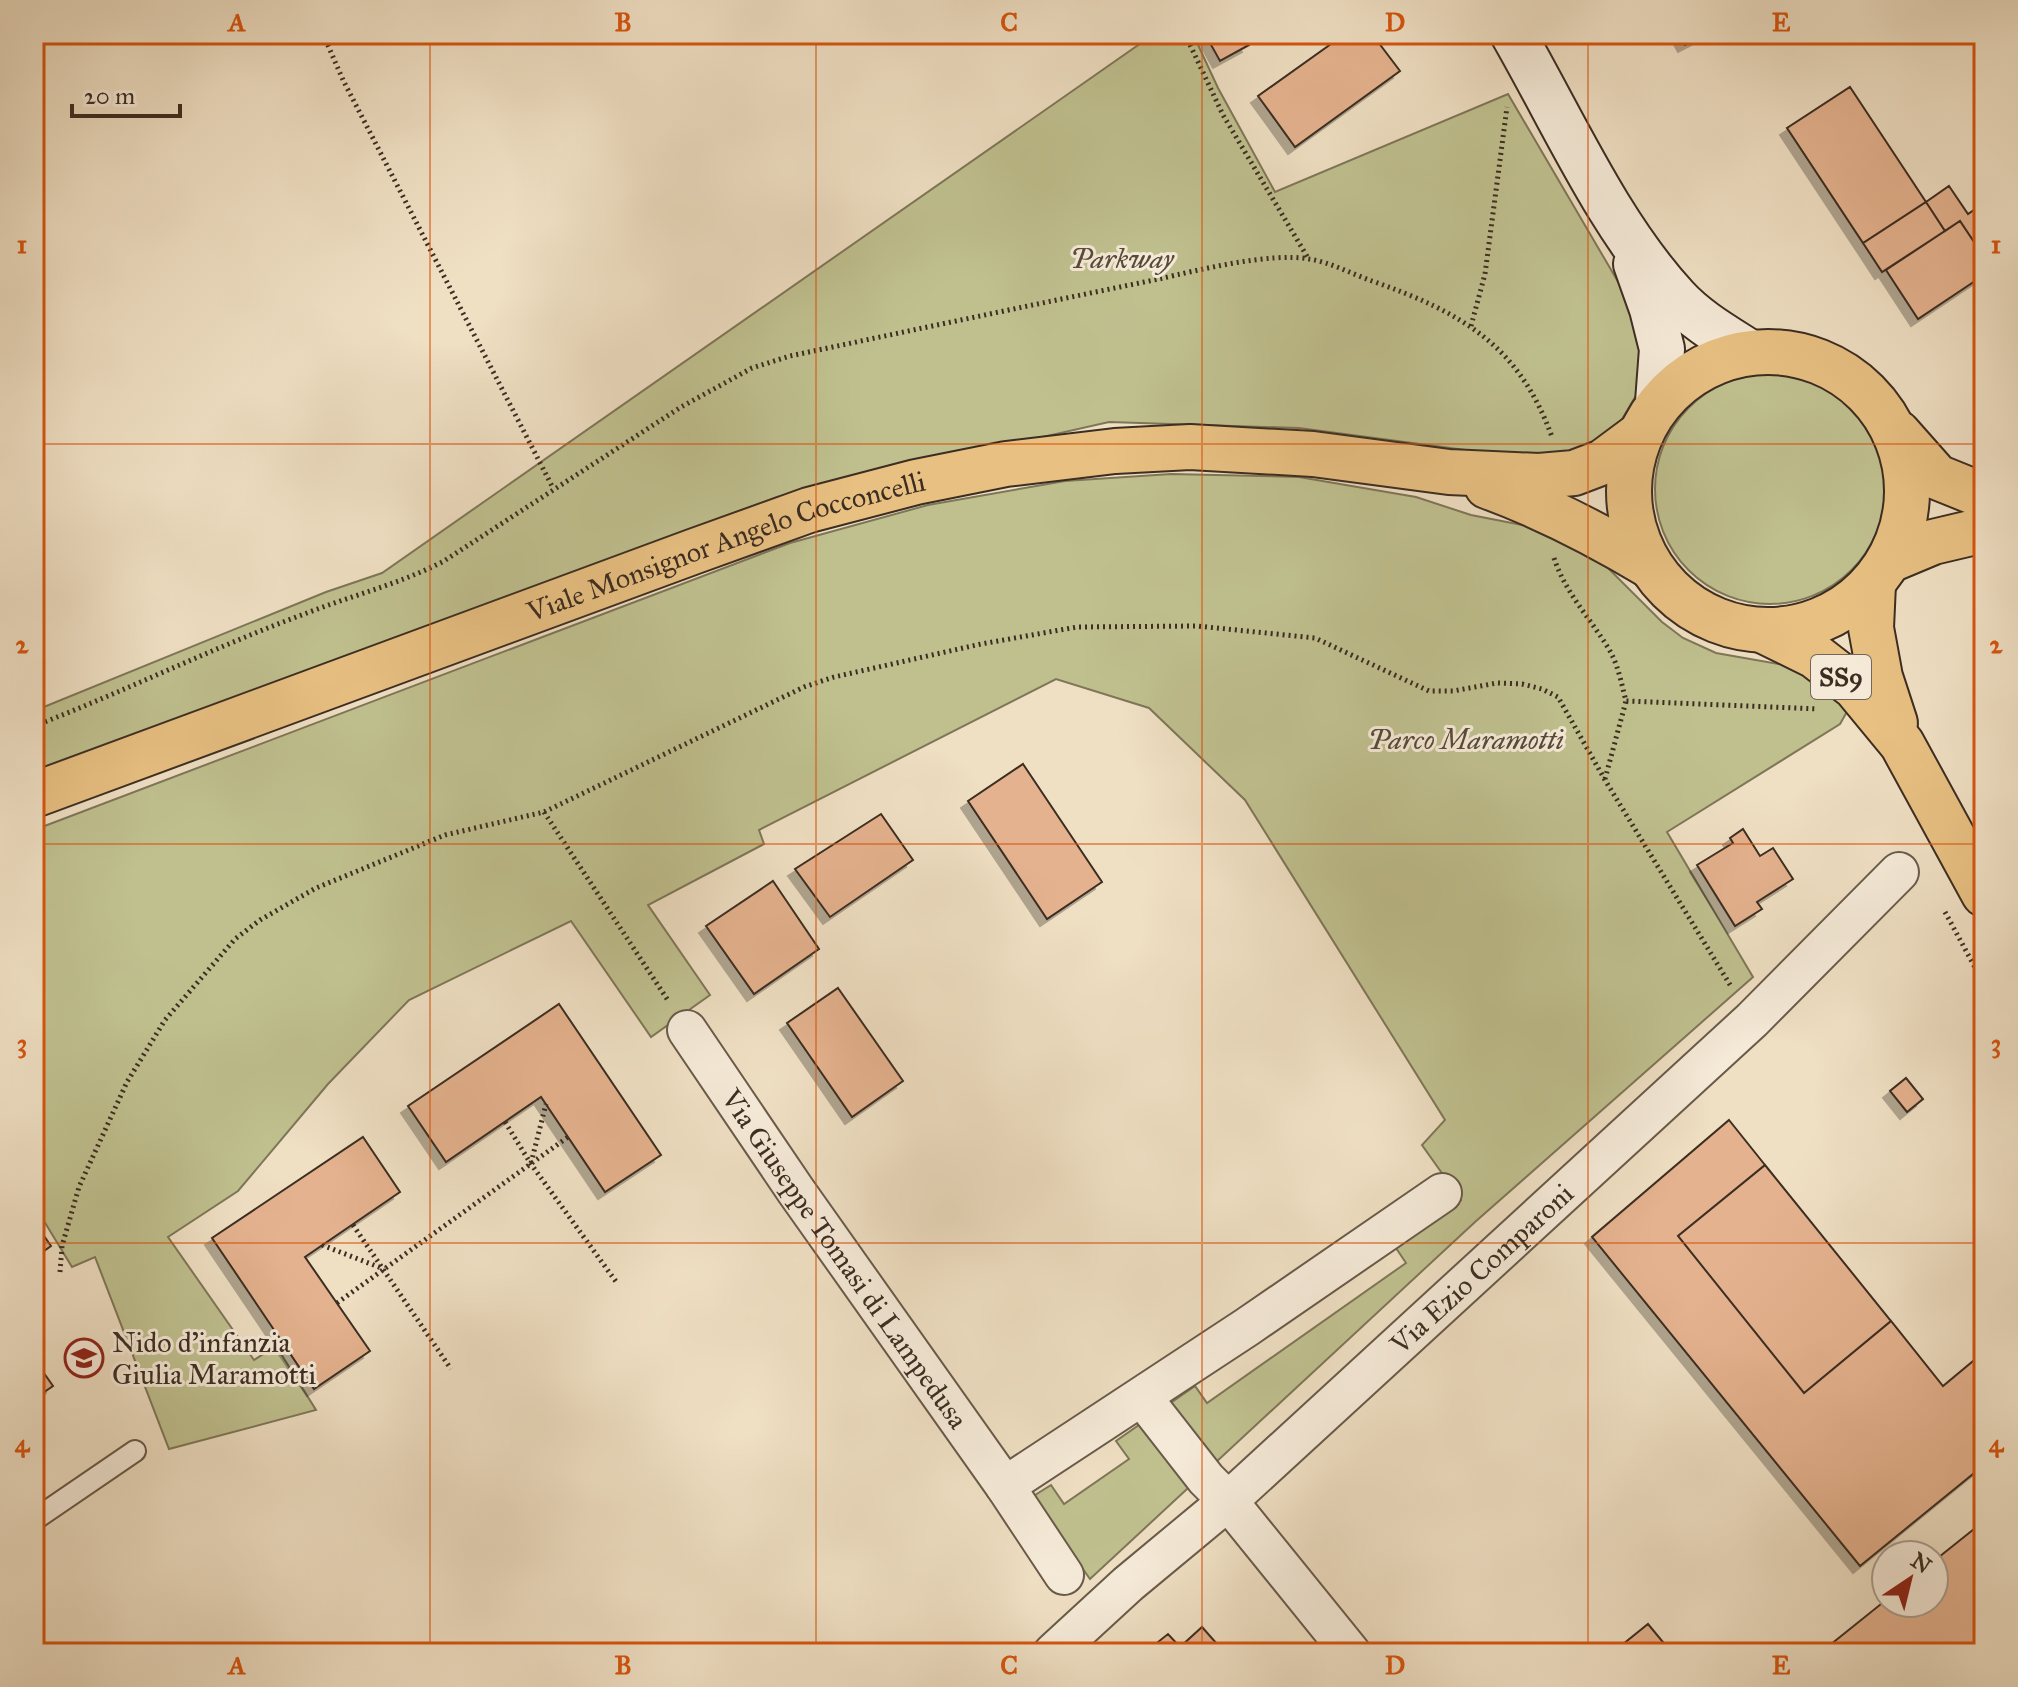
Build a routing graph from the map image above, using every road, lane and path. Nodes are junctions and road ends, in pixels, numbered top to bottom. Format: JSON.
{"nodes":[{"id":1,"x":323,"y":34,"type":"edge"},
{"id":2,"x":1185,"y":34,"type":"edge"},
{"id":3,"x":1513,"y":34,"type":"edge"},
{"id":4,"x":1508,"y":106,"type":"dead end"},
{"id":5,"x":1624,"y":232,"type":"junction"},
{"id":6,"x":1309,"y":259,"type":"junction"},
{"id":7,"x":1471,"y":326,"type":"junction"},
{"id":8,"x":1749,"y":352,"type":"junction"},
{"id":9,"x":1648,"y":419,"type":"junction"},
{"id":10,"x":1894,"y":429,"type":"junction"},
{"id":11,"x":1555,"y":445,"type":"dead end"},
{"id":12,"x":1449,"y":472,"type":"junction"},
{"id":13,"x":553,"y":488,"type":"junction"},
{"id":14,"x":1984,"y":496,"type":"edge"},
{"id":15,"x":1984,"y":530,"type":"edge"},
{"id":16,"x":1553,"y":550,"type":"dead end"},
{"id":17,"x":1650,"y":566,"type":"junction"},
{"id":18,"x":1882,"y":572,"type":"junction"},
{"id":19,"x":1764,"y":631,"type":"junction"},
{"id":20,"x":1626,"y":701,"type":"junction"},
{"id":21,"x":1833,"y":710,"type":"dead end"},
{"id":22,"x":34,"y":726,"type":"edge"},
{"id":23,"x":1902,"y":744,"type":"junction"},
{"id":24,"x":1605,"y":780,"type":"junction"},
{"id":25,"x":34,"y":795,"type":"edge"},
{"id":26,"x":544,"y":812,"type":"junction"},
{"id":27,"x":1899,"y":872,"type":"dead end"},
{"id":28,"x":1984,"y":894,"type":"edge"},
{"id":29,"x":1938,"y":901,"type":"dead end"},
{"id":30,"x":1984,"y":984,"type":"edge"},
{"id":31,"x":1752,"y":1020,"type":"junction"},
{"id":32,"x":687,"y":1030,"type":"joint"},
{"id":33,"x":546,"y":1104,"type":"dead end"},
{"id":34,"x":505,"y":1122,"type":"dead end"},
{"id":35,"x":568,"y":1137,"type":"dead end"},
{"id":36,"x":531,"y":1164,"type":"junction"},
{"id":37,"x":1442,"y":1193,"type":"dead end"},
{"id":38,"x":353,"y":1225,"type":"dead end"},
{"id":39,"x":322,"y":1245,"type":"dead end"},
{"id":40,"x":385,"y":1269,"type":"junction"},
{"id":41,"x":60,"y":1272,"type":"dead end"},
{"id":42,"x":617,"y":1283,"type":"dead end"},
{"id":43,"x":337,"y":1303,"type":"dead end"},
{"id":44,"x":451,"y":1369,"type":"dead end"},
{"id":45,"x":1142,"y":1397,"type":"junction"},
{"id":46,"x":135,"y":1451,"type":"dead end"},
{"id":47,"x":1005,"y":1486,"type":"junction"},
{"id":48,"x":1228,"y":1501,"type":"junction"},
{"id":49,"x":34,"y":1520,"type":"edge"},
{"id":50,"x":1064,"y":1575,"type":"dead end"},
{"id":51,"x":1053,"y":1653,"type":"edge"},
{"id":52,"x":1351,"y":1653,"type":"edge"}],
"edges":[{"from":1,"to":13,"type":"path"},
{"from":2,"to":6,"type":"path"},
{"from":3,"to":5,"type":"main road"},
{"from":4,"to":7,"type":"path"},
{"from":5,"to":8,"type":"main road"},
{"from":5,"to":9,"type":"main road"},
{"from":6,"to":7,"type":"path"},
{"from":6,"to":13,"type":"path"},
{"from":7,"to":11,"type":"path"},
{"from":8,"to":9,"type":"main road"},
{"from":8,"to":10,"type":"main road"},
{"from":9,"to":12,"type":"main road","name":"Viale Monsignor Angelo Cocconcelli"},
{"from":9,"to":17,"type":"main road"},
{"from":10,"to":14,"type":"main road"},
{"from":10,"to":18,"type":"main road"},
{"from":12,"to":17,"type":"main road","name":"Viale Monsignor Angelo Cocconcelli"},
{"from":12,"to":25,"type":"main road","name":"Viale Monsignor Angelo Cocconcelli"},
{"from":13,"to":22,"type":"path"},
{"from":15,"to":18,"type":"main road"},
{"from":16,"to":20,"type":"path"},
{"from":17,"to":19,"type":"main road"},
{"from":18,"to":19,"type":"main road"},
{"from":18,"to":23,"type":"main road","number":"SS9"},
{"from":19,"to":23,"type":"main road","number":"SS9"},
{"from":20,"to":21,"type":"path"},
{"from":20,"to":24,"type":"path"},
{"from":23,"to":28,"type":"main road"},
{"from":24,"to":26,"type":"path"},
{"from":24,"to":31,"type":"path"},
{"from":26,"to":32,"type":"path"},
{"from":26,"to":41,"type":"path"},
{"from":27,"to":31,"type":"street","name":"Via Ezio Comparoni"},
{"from":29,"to":30,"type":"path"},
{"from":31,"to":48,"type":"street","name":"Via Ezio Comparoni"},
{"from":32,"to":47,"type":"street","name":"Via Giuseppe Tomasi di Lampedusa"},
{"from":33,"to":36,"type":"path"},
{"from":34,"to":36,"type":"path"},
{"from":35,"to":36,"type":"path"},
{"from":36,"to":40,"type":"path"},
{"from":36,"to":42,"type":"path"},
{"from":37,"to":45,"type":"street"},
{"from":38,"to":40,"type":"path"},
{"from":39,"to":40,"type":"path"},
{"from":40,"to":43,"type":"path"},
{"from":40,"to":44,"type":"path"},
{"from":45,"to":47,"type":"street"},
{"from":45,"to":48,"type":"street"},
{"from":46,"to":49,"type":"lane"},
{"from":47,"to":50,"type":"street","name":"Via Giuseppe Tomasi di Lampedusa"},
{"from":48,"to":51,"type":"street","name":"Via Ezio Comparoni"},
{"from":48,"to":52,"type":"street"}]}
